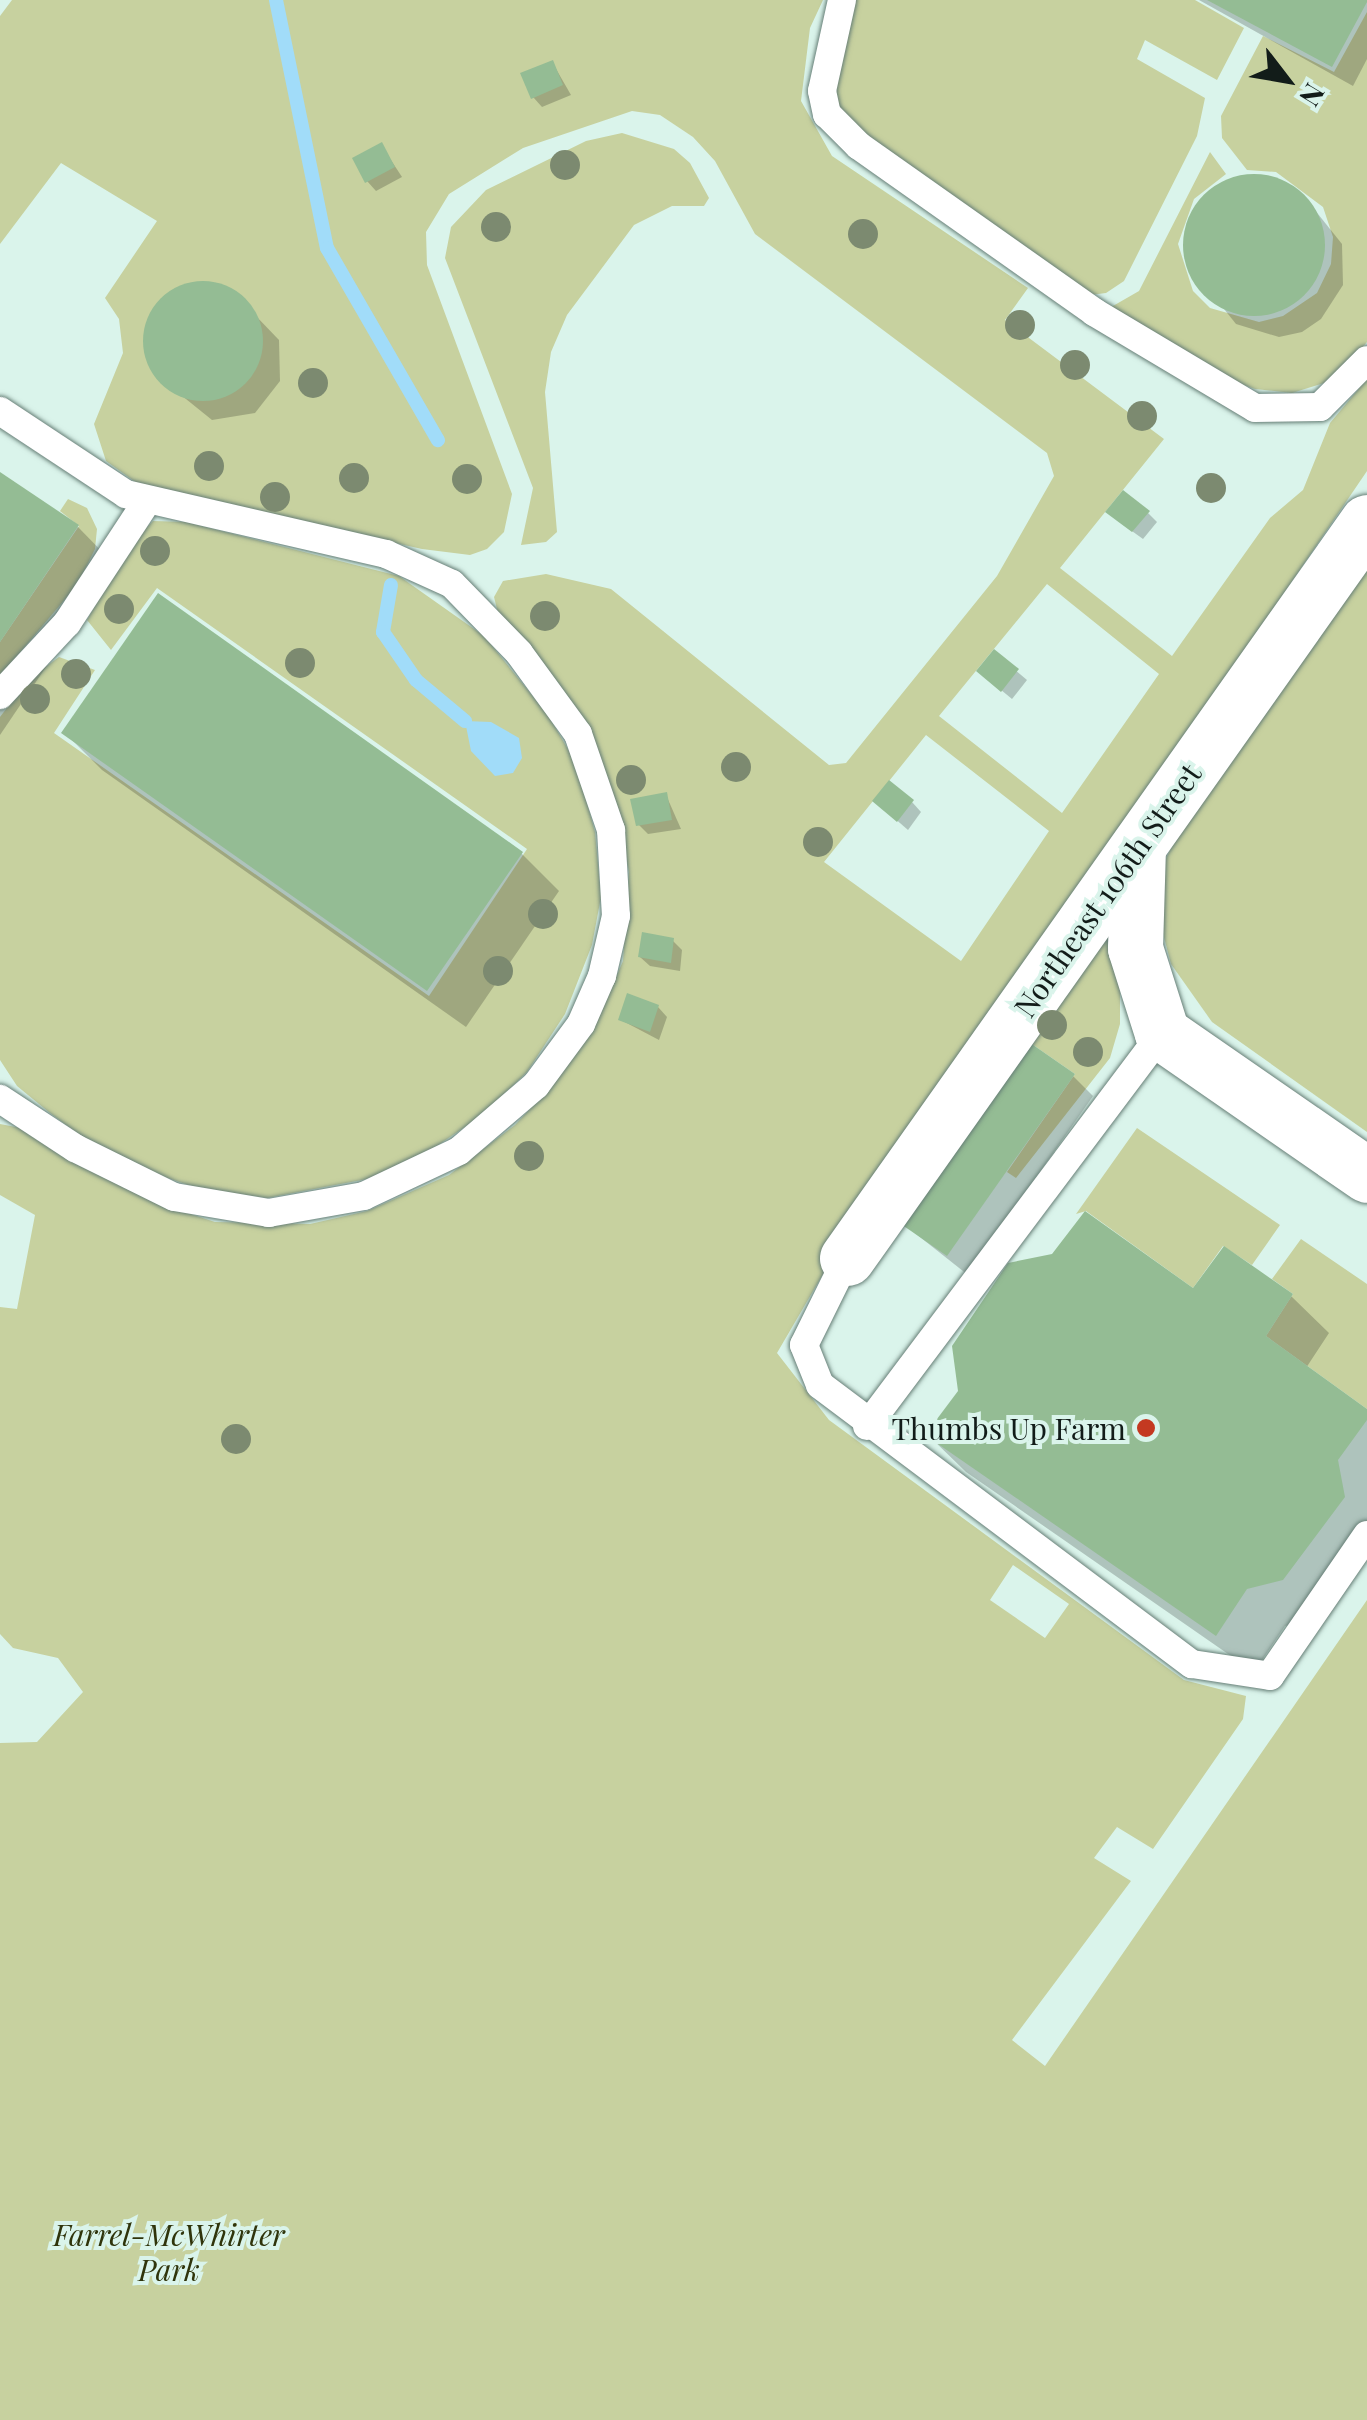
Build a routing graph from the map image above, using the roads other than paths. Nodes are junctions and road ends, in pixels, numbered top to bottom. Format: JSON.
{"nodes":[{"id":1,"x":842,"y":0,"type":"edge"},
{"id":2,"x":1367,"y":360,"type":"edge"},
{"id":3,"x":0,"y":411,"type":"edge"},
{"id":4,"x":148,"y":501,"type":"junction"},
{"id":5,"x":1367,"y":522,"type":"edge"},
{"id":6,"x":0,"y":695,"type":"edge"},
{"id":7,"x":1138,"y":846,"type":"junction"},
{"id":8,"x":1162,"y":1033,"type":"junction"},
{"id":9,"x":0,"y":1099,"type":"edge"},
{"id":10,"x":1367,"y":1176,"type":"edge"},
{"id":11,"x":847,"y":1258,"type":"joint"},
{"id":12,"x":867,"y":1426,"type":"junction"},
{"id":13,"x":1367,"y":1534,"type":"edge"}],
"edges":[{"from":1,"to":2,"type":"lane"},
{"from":3,"to":4,"type":"lane"},
{"from":4,"to":6,"type":"lane"},
{"from":4,"to":9,"type":"lane"},
{"from":5,"to":7,"type":"street","name":"Northeast 106th Street"},
{"from":7,"to":8,"type":"street"},
{"from":7,"to":11,"type":"street","name":"Northeast 106th Street"},
{"from":8,"to":10,"type":"street"},
{"from":8,"to":12,"type":"lane"},
{"from":11,"to":12,"type":"lane"},
{"from":12,"to":13,"type":"lane"}]}
